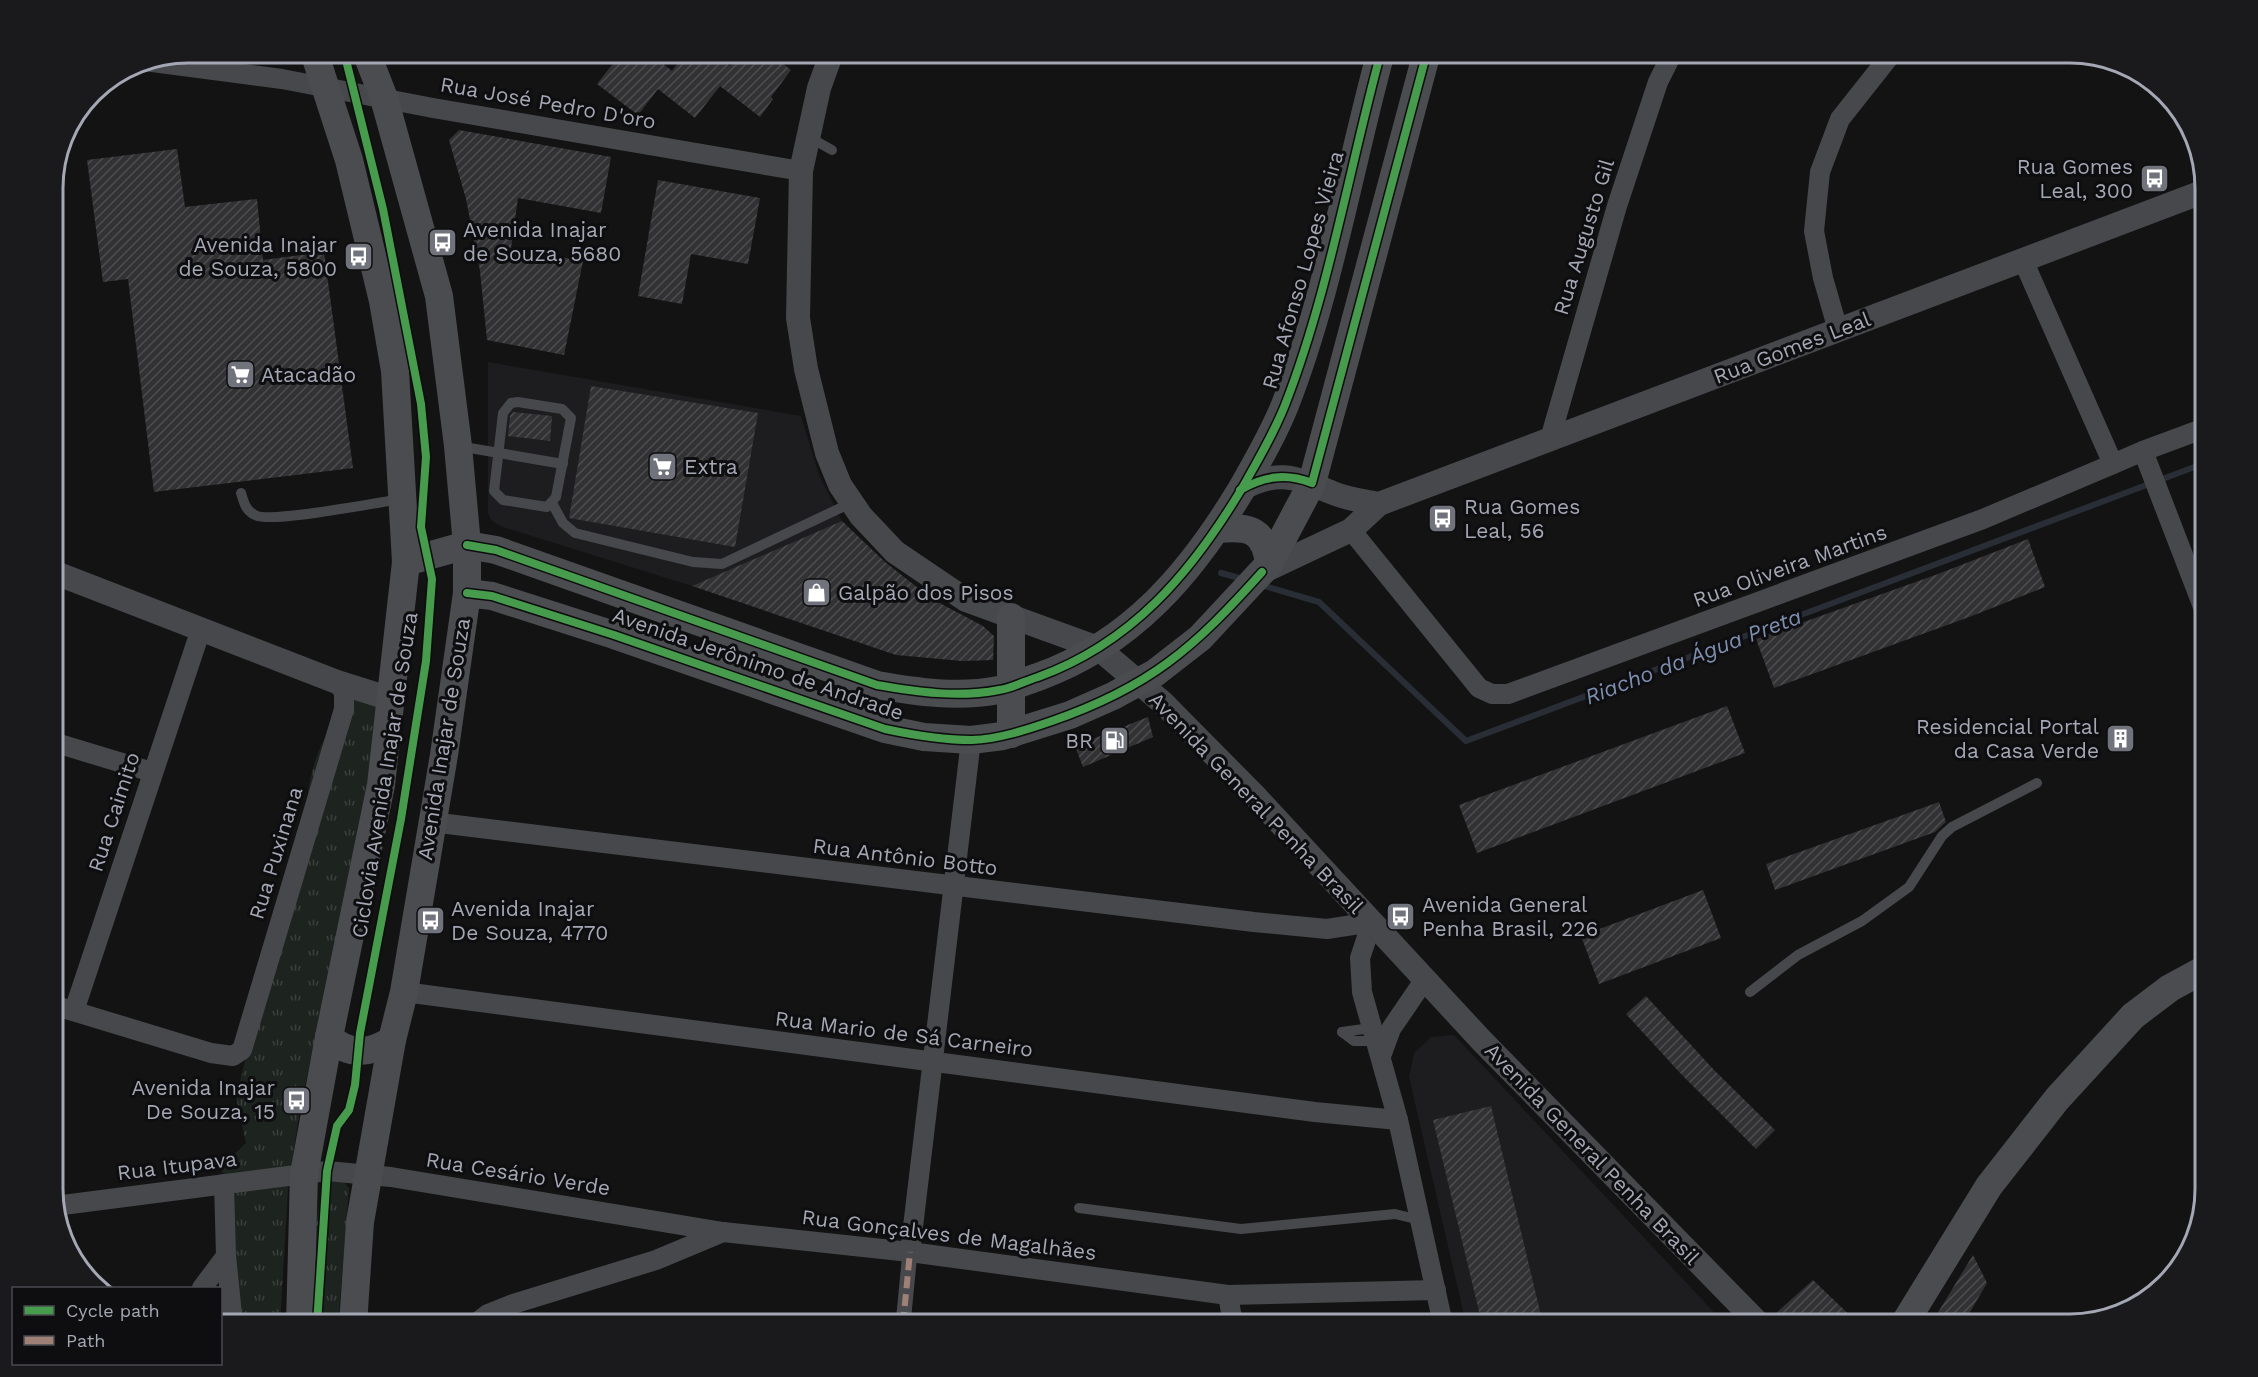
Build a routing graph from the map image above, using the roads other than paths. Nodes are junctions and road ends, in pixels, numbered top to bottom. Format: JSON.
{"nodes":[{"id":1,"x":317,"y":63,"type":"edge"},
{"id":2,"x":370,"y":63,"type":"edge"},
{"id":3,"x":828,"y":63,"type":"edge"},
{"id":4,"x":1378,"y":63,"type":"edge"},
{"id":5,"x":1424,"y":63,"type":"edge"},
{"id":6,"x":1668,"y":63,"type":"edge"},
{"id":7,"x":1881,"y":63,"type":"edge"},
{"id":8,"x":169,"y":65,"type":"edge"},
{"id":9,"x":324,"y":87,"type":"junction"},
{"id":10,"x":384,"y":98,"type":"junction"},
{"id":11,"x":807,"y":136,"type":"junction"},
{"id":12,"x":832,"y":150,"type":"dead end"},
{"id":13,"x":801,"y":171,"type":"junction"},
{"id":14,"x":2195,"y":195,"type":"edge"},
{"id":15,"x":2023,"y":260,"type":"junction"},
{"id":16,"x":1838,"y":330,"type":"junction"},
{"id":17,"x":2195,"y":432,"type":"edge"},
{"id":18,"x":1550,"y":439,"type":"junction"},
{"id":19,"x":458,"y":446,"type":"junction"},
{"id":20,"x":2143,"y":451,"type":"junction"},
{"id":21,"x":498,"y":453,"type":"junction"},
{"id":22,"x":563,"y":464,"type":"junction"},
{"id":23,"x":2113,"y":464,"type":"junction"},
{"id":24,"x":1312,"y":483,"type":"junction"},
{"id":25,"x":1240,"y":490,"type":"junction"},
{"id":26,"x":241,"y":493,"type":"dead end"},
{"id":27,"x":403,"y":499,"type":"junction"},
{"id":28,"x":852,"y":502,"type":"junction"},
{"id":29,"x":552,"y":503,"type":"junction"},
{"id":30,"x":1379,"y":504,"type":"junction"},
{"id":31,"x":1218,"y":529,"type":"junction"},
{"id":32,"x":1351,"y":530,"type":"junction"},
{"id":33,"x":466,"y":545,"type":"junction"},
{"id":34,"x":405,"y":562,"type":"junction"},
{"id":35,"x":1266,"y":568,"type":"junction"},
{"id":36,"x":63,"y":576,"type":"edge"},
{"id":37,"x":2195,"y":586,"type":"edge"},
{"id":38,"x":468,"y":593,"type":"junction"},
{"id":39,"x":1011,"y":617,"type":"junction"},
{"id":40,"x":201,"y":629,"type":"junction"},
{"id":41,"x":757,"y":643,"type":"junction"},
{"id":42,"x":1098,"y":648,"type":"junction"},
{"id":43,"x":739,"y":679,"type":"junction"},
{"id":44,"x":337,"y":682,"type":"junction"},
{"id":45,"x":1140,"y":683,"type":"junction"},
{"id":46,"x":1010,"y":687,"type":"junction"},
{"id":47,"x":392,"y":699,"type":"junction"},
{"id":48,"x":1011,"y":734,"type":"junction"},
{"id":49,"x":971,"y":740,"type":"junction"},
{"id":50,"x":63,"y":745,"type":"edge"},
{"id":51,"x":152,"y":772,"type":"junction"},
{"id":52,"x":2037,"y":783,"type":"dead end"},
{"id":53,"x":432,"y":822,"type":"junction"},
{"id":54,"x":955,"y":887,"type":"junction"},
{"id":55,"x":1372,"y":922,"type":"junction"},
{"id":56,"x":2195,"y":974,"type":"edge"},
{"id":57,"x":1425,"y":980,"type":"junction"},
{"id":58,"x":404,"y":992,"type":"junction"},
{"id":59,"x":1750,"y":992,"type":"dead end"},
{"id":60,"x":63,"y":1008,"type":"edge"},
{"id":61,"x":74,"y":1011,"type":"junction"},
{"id":62,"x":329,"y":1036,"type":"junction"},
{"id":63,"x":392,"y":1040,"type":"junction"},
{"id":64,"x":1376,"y":1042,"type":"junction"},
{"id":65,"x":933,"y":1062,"type":"junction"},
{"id":66,"x":1398,"y":1120,"type":"junction"},
{"id":67,"x":304,"y":1174,"type":"junction"},
{"id":68,"x":368,"y":1175,"type":"junction"},
{"id":69,"x":224,"y":1184,"type":"junction"},
{"id":70,"x":1416,"y":1200,"type":"junction"},
{"id":71,"x":64,"y":1205,"type":"edge"},
{"id":72,"x":1079,"y":1208,"type":"dead end"},
{"id":73,"x":1395,"y":1214,"type":"junction"},
{"id":74,"x":1420,"y":1220,"type":"junction"},
{"id":75,"x":723,"y":1232,"type":"junction"},
{"id":76,"x":910,"y":1252,"type":"junction"},
{"id":77,"x":226,"y":1256,"type":"junction"},
{"id":78,"x":203,"y":1287,"type":"edge"},
{"id":79,"x":1436,"y":1290,"type":"junction"},
{"id":80,"x":1228,"y":1295,"type":"junction"},
{"id":81,"x":232,"y":1314,"type":"edge"},
{"id":82,"x":300,"y":1314,"type":"edge"},
{"id":83,"x":354,"y":1314,"type":"edge"},
{"id":84,"x":488,"y":1314,"type":"edge"},
{"id":85,"x":904,"y":1314,"type":"edge"},
{"id":86,"x":1231,"y":1314,"type":"edge"},
{"id":87,"x":1441,"y":1314,"type":"edge"},
{"id":88,"x":1749,"y":1314,"type":"edge"},
{"id":89,"x":1910,"y":1314,"type":"edge"}],
"edges":[{"from":1,"to":9,"type":"main road"},
{"from":2,"to":10,"type":"main road","name":"Avenida Inajar de Souza"},
{"from":3,"to":11,"type":"street","name":"Avenida General Penha Brasil"},
{"from":4,"to":25,"type":"main road","name":"Rua Afonso Lopes Vieira"},
{"from":5,"to":24,"type":"main road"},
{"from":6,"to":18,"type":"street","name":"Rua Augusto Gil"},
{"from":7,"to":16,"type":"street"},
{"from":8,"to":9,"type":"street","name":"Rua José Pedro D'oro"},
{"from":9,"to":10,"type":"street","name":"Rua José Pedro D'oro"},
{"from":9,"to":27,"type":"main road"},
{"from":10,"to":13,"type":"street","name":"Rua José Pedro D'oro"},
{"from":10,"to":19,"type":"main road","name":"Avenida Inajar de Souza"},
{"from":11,"to":12,"type":"lane"},
{"from":11,"to":13,"type":"street","name":"Avenida General Penha Brasil"},
{"from":13,"to":28,"type":"street","name":"Avenida General Penha Brasil"},
{"from":14,"to":15,"type":"street","name":"Rua Gomes Leal"},
{"from":15,"to":16,"type":"street","name":"Rua Gomes Leal"},
{"from":15,"to":23,"type":"street"},
{"from":16,"to":18,"type":"street","name":"Rua Gomes Leal"},
{"from":17,"to":20,"type":"street"},
{"from":18,"to":30,"type":"street","name":"Rua Gomes Leal"},
{"from":19,"to":21,"type":"lane"},
{"from":19,"to":33,"type":"main road","name":"Avenida Inajar de Souza"},
{"from":20,"to":23,"type":"street","name":"Rua Oliveira Martins"},
{"from":20,"to":37,"type":"street"},
{"from":21,"to":22,"type":"lane"},
{"from":21,"to":22,"type":"lane"},
{"from":21,"to":29,"type":"lane"},
{"from":22,"to":29,"type":"lane"},
{"from":23,"to":32,"type":"street","name":"Rua Oliveira Martins"},
{"from":24,"to":25,"type":"street"},
{"from":24,"to":30,"type":"street"},
{"from":24,"to":35,"type":"main road"},
{"from":25,"to":31,"type":"main road","name":"Rua Afonso Lopes Vieira"},
{"from":26,"to":27,"type":"lane"},
{"from":27,"to":34,"type":"main road"},
{"from":28,"to":29,"type":"lane"},
{"from":28,"to":39,"type":"street","name":"Avenida General Penha Brasil"},
{"from":30,"to":32,"type":"street","name":"Rua Gomes Leal"},
{"from":31,"to":35,"type":"main road"},
{"from":31,"to":42,"type":"main road","name":"Rua Afonso Lopes Vieira"},
{"from":32,"to":35,"type":"street","name":"Rua Gomes Leal"},
{"from":33,"to":34,"type":"main road","name":"Avenida Jerônimo de Andrade"},
{"from":33,"to":38,"type":"main road","name":"Avenida Inajar de Souza"},
{"from":33,"to":41,"type":"main road","name":"Avenida Jerônimo de Andrade"},
{"from":34,"to":47,"type":"main road"},
{"from":35,"to":45,"type":"main road"},
{"from":36,"to":40,"type":"street"},
{"from":38,"to":43,"type":"main road","name":"Avenida Jerônimo de Andrade"},
{"from":38,"to":53,"type":"main road","name":"Avenida Inajar de Souza"},
{"from":39,"to":42,"type":"street","name":"Avenida General Penha Brasil"},
{"from":39,"to":46,"type":"main road"},
{"from":40,"to":44,"type":"street"},
{"from":40,"to":51,"type":"street","name":"Rua Caimito"},
{"from":41,"to":43,"type":"main road"},
{"from":41,"to":46,"type":"main road","name":"Avenida Jerônimo de Andrade"},
{"from":42,"to":45,"type":"street","name":"Avenida General Penha Brasil"},
{"from":42,"to":46,"type":"main road","name":"Avenida Jerônimo de Andrade"},
{"from":43,"to":49,"type":"main road","name":"Avenida Jerônimo de Andrade"},
{"from":44,"to":47,"type":"street"},
{"from":44,"to":61,"type":"street","name":"Rua Puxinana"},
{"from":45,"to":48,"type":"main road","name":"Avenida Jerônimo de Andrade"},
{"from":45,"to":55,"type":"street","name":"Avenida General Penha Brasil"},
{"from":46,"to":48,"type":"main road"},
{"from":47,"to":62,"type":"main road"},
{"from":48,"to":49,"type":"main road","name":"Avenida Jerônimo de Andrade"},
{"from":49,"to":54,"type":"street"},
{"from":50,"to":51,"type":"street"},
{"from":51,"to":61,"type":"street","name":"Rua Caimito"},
{"from":52,"to":59,"type":"lane"},
{"from":53,"to":54,"type":"street","name":"Rua Antônio Botto"},
{"from":53,"to":58,"type":"main road","name":"Avenida Inajar de Souza"},
{"from":54,"to":55,"type":"street","name":"Rua Antônio Botto"},
{"from":54,"to":65,"type":"street"},
{"from":55,"to":57,"type":"street","name":"Avenida General Penha Brasil"},
{"from":55,"to":64,"type":"street"},
{"from":56,"to":89,"type":"main road"},
{"from":57,"to":64,"type":"street"},
{"from":57,"to":88,"type":"street","name":"Avenida General Penha Brasil"},
{"from":58,"to":63,"type":"main road","name":"Avenida Inajar de Souza"},
{"from":58,"to":65,"type":"street","name":"Rua Mario de Sá Carneiro"},
{"from":60,"to":61,"type":"street"},
{"from":62,"to":63,"type":"main road"},
{"from":62,"to":67,"type":"main road"},
{"from":63,"to":68,"type":"main road","name":"Avenida Inajar de Souza"},
{"from":64,"to":66,"type":"street"},
{"from":65,"to":66,"type":"street","name":"Rua Mario de Sá Carneiro"},
{"from":65,"to":76,"type":"street"},
{"from":66,"to":70,"type":"street"},
{"from":67,"to":68,"type":"street","name":"Rua Cesário Verde"},
{"from":67,"to":69,"type":"street","name":"Rua Itupava"},
{"from":67,"to":82,"type":"main road"},
{"from":68,"to":75,"type":"street","name":"Rua Cesário Verde"},
{"from":68,"to":83,"type":"main road","name":"Avenida Inajar de Souza"},
{"from":69,"to":71,"type":"street","name":"Rua Itupava"},
{"from":69,"to":77,"type":"street"},
{"from":70,"to":73,"type":"lane"},
{"from":70,"to":74,"type":"street"},
{"from":72,"to":73,"type":"lane"},
{"from":73,"to":74,"type":"lane"},
{"from":74,"to":79,"type":"street"},
{"from":75,"to":76,"type":"street","name":"Rua Gonçalves de Magalhães"},
{"from":75,"to":84,"type":"street","name":"Rua Gonçalves de Magalhães"},
{"from":76,"to":80,"type":"street","name":"Rua Gonçalves de Magalhães"},
{"from":76,"to":85,"type":"street"},
{"from":77,"to":78,"type":"street"},
{"from":77,"to":81,"type":"street"},
{"from":79,"to":80,"type":"street","name":"Rua Gonçalves de Magalhães"},
{"from":79,"to":87,"type":"street"},
{"from":80,"to":86,"type":"street"}]}
